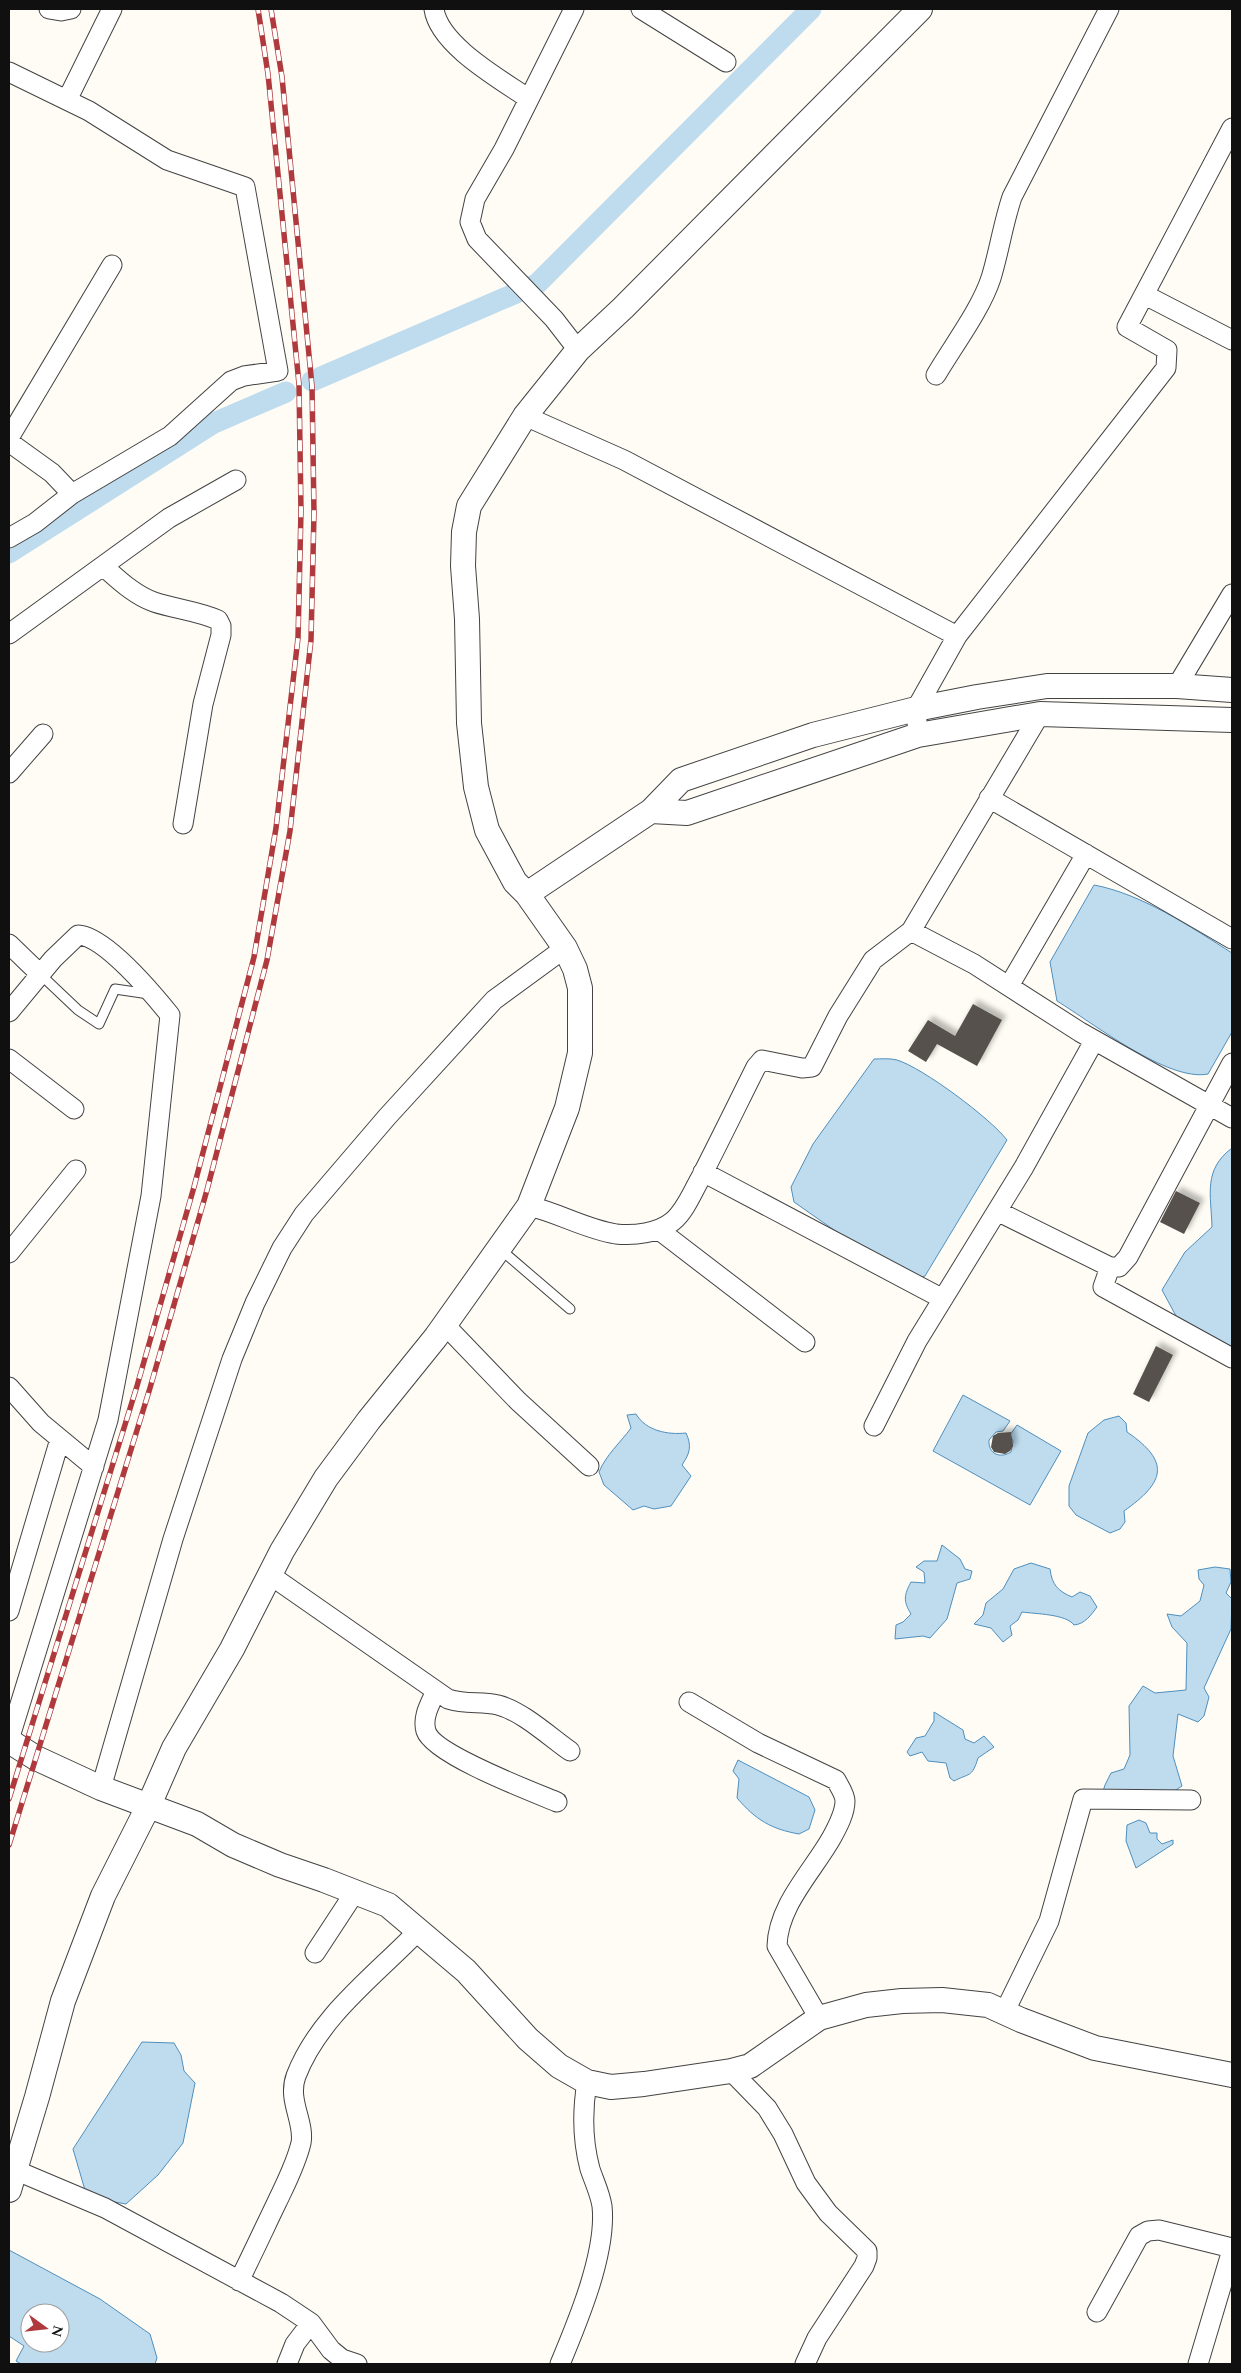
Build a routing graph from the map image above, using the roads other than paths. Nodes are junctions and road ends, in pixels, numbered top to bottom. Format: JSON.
{"nodes":[{"id":1,"x":50,"y":9,"type":"edge"},
{"id":2,"x":70,"y":9,"type":"edge"},
{"id":3,"x":112,"y":9,"type":"edge"},
{"id":4,"x":434,"y":9,"type":"edge"},
{"id":5,"x":574,"y":9,"type":"edge"},
{"id":6,"x":641,"y":9,"type":"edge"},
{"id":7,"x":920,"y":9,"type":"edge"},
{"id":8,"x":1109,"y":9,"type":"edge"},
{"id":9,"x":726,"y":62,"type":"dead end"},
{"id":10,"x":9,"y":72,"type":"edge"},
{"id":11,"x":529,"y":99,"type":"junction"},
{"id":12,"x":67,"y":100,"type":"junction"},
{"id":13,"x":1232,"y":128,"type":"edge"},
{"id":14,"x":112,"y":266,"type":"dead end"},
{"id":15,"x":1145,"y":295,"type":"junction"},
{"id":16,"x":1232,"y":340,"type":"edge"},
{"id":17,"x":578,"y":350,"type":"junction"},
{"id":18,"x":936,"y":375,"type":"dead end"},
{"id":19,"x":525,"y":416,"type":"junction"},
{"id":20,"x":9,"y":438,"type":"edge"},
{"id":21,"x":9,"y":442,"type":"edge"},
{"id":22,"x":236,"y":480,"type":"dead end"},
{"id":23,"x":72,"y":494,"type":"junction"},
{"id":24,"x":9,"y":538,"type":"edge"},
{"id":25,"x":103,"y":566,"type":"junction"},
{"id":26,"x":1232,"y":594,"type":"edge"},
{"id":27,"x":9,"y":634,"type":"edge"},
{"id":28,"x":957,"y":636,"type":"junction"},
{"id":29,"x":1177,"y":686,"type":"junction"},
{"id":30,"x":1232,"y":690,"type":"edge"},
{"id":31,"x":916,"y":709,"type":"junction"},
{"id":32,"x":1040,"y":714,"type":"junction"},
{"id":33,"x":1232,"y":720,"type":"edge"},
{"id":34,"x":43,"y":734,"type":"dead end"},
{"id":35,"x":918,"y":735,"type":"junction"},
{"id":36,"x":9,"y":773,"type":"edge"},
{"id":37,"x":988,"y":798,"type":"junction"},
{"id":38,"x":651,"y":811,"type":"junction"},
{"id":39,"x":183,"y":824,"type":"dead end"},
{"id":40,"x":1086,"y":854,"type":"junction"},
{"id":41,"x":526,"y":894,"type":"junction"},
{"id":42,"x":911,"y":931,"type":"junction"},
{"id":43,"x":1232,"y":939,"type":"edge"},
{"id":44,"x":9,"y":944,"type":"edge"},
{"id":45,"x":565,"y":948,"type":"junction"},
{"id":46,"x":40,"y":974,"type":"junction"},
{"id":47,"x":1009,"y":986,"type":"junction"},
{"id":48,"x":154,"y":995,"type":"junction"},
{"id":49,"x":9,"y":1012,"type":"edge"},
{"id":50,"x":1094,"y":1040,"type":"junction"},
{"id":51,"x":9,"y":1059,"type":"edge"},
{"id":52,"x":1232,"y":1063,"type":"edge"},
{"id":53,"x":1209,"y":1105,"type":"junction"},
{"id":54,"x":74,"y":1109,"type":"dead end"},
{"id":55,"x":1232,"y":1118,"type":"edge"},
{"id":56,"x":76,"y":1170,"type":"dead end"},
{"id":57,"x":703,"y":1172,"type":"junction"},
{"id":58,"x":529,"y":1206,"type":"junction"},
{"id":59,"x":997,"y":1211,"type":"junction"},
{"id":60,"x":659,"y":1230,"type":"junction"},
{"id":61,"x":500,"y":1249,"type":"junction"},
{"id":62,"x":9,"y":1253,"type":"edge"},
{"id":63,"x":1110,"y":1267,"type":"junction"},
{"id":64,"x":943,"y":1299,"type":"junction"},
{"id":65,"x":570,"y":1309,"type":"dead end"},
{"id":66,"x":445,"y":1325,"type":"junction"},
{"id":67,"x":805,"y":1342,"type":"dead end"},
{"id":68,"x":1232,"y":1358,"type":"edge"},
{"id":69,"x":9,"y":1387,"type":"edge"},
{"id":70,"x":874,"y":1426,"type":"dead end"},
{"id":71,"x":60,"y":1440,"type":"junction"},
{"id":72,"x":589,"y":1466,"type":"dead end"},
{"id":73,"x":94,"y":1467,"type":"junction"},
{"id":74,"x":270,"y":1575,"type":"junction"},
{"id":75,"x":9,"y":1611,"type":"edge"},
{"id":76,"x":436,"y":1691,"type":"junction"},
{"id":77,"x":689,"y":1702,"type":"dead end"},
{"id":78,"x":9,"y":1740,"type":"edge"},
{"id":79,"x":570,"y":1752,"type":"dead end"},
{"id":80,"x":101,"y":1788,"type":"junction"},
{"id":81,"x":1190,"y":1800,"type":"dead end"},
{"id":82,"x":557,"y":1802,"type":"dead end"},
{"id":83,"x":149,"y":1805,"type":"junction"},
{"id":84,"x":355,"y":1892,"type":"junction"},
{"id":85,"x":419,"y":1930,"type":"junction"},
{"id":86,"x":316,"y":1953,"type":"dead end"},
{"id":87,"x":1004,"y":2013,"type":"junction"},
{"id":88,"x":819,"y":2018,"type":"junction"},
{"id":89,"x":731,"y":2071,"type":"junction"},
{"id":90,"x":1232,"y":2075,"type":"edge"},
{"id":91,"x":587,"y":2082,"type":"junction"},
{"id":92,"x":12,"y":2180,"type":"edge"},
{"id":93,"x":1232,"y":2249,"type":"edge"},
{"id":94,"x":239,"y":2281,"type":"junction"},
{"id":95,"x":1098,"y":2312,"type":"dead end"},
{"id":96,"x":311,"y":2323,"type":"junction"},
{"id":97,"x":563,"y":2363,"type":"edge"},
{"id":98,"x":286,"y":2364,"type":"edge"},
{"id":99,"x":357,"y":2364,"type":"edge"},
{"id":100,"x":805,"y":2364,"type":"edge"},
{"id":101,"x":1198,"y":2364,"type":"edge"}],
"edges":[{"from":1,"to":2,"type":"street"},
{"from":3,"to":12,"type":"street"},
{"from":4,"to":11,"type":"street"},
{"from":5,"to":11,"type":"street"},
{"from":6,"to":9,"type":"street"},
{"from":7,"to":17,"type":"street"},
{"from":8,"to":18,"type":"street"},
{"from":10,"to":12,"type":"street"},
{"from":11,"to":17,"type":"street"},
{"from":12,"to":23,"type":"street"},
{"from":13,"to":15,"type":"street"},
{"from":14,"to":20,"type":"street"},
{"from":15,"to":16,"type":"street"},
{"from":15,"to":28,"type":"street"},
{"from":17,"to":19,"type":"street"},
{"from":19,"to":28,"type":"street"},
{"from":19,"to":41,"type":"street"},
{"from":21,"to":23,"type":"street"},
{"from":22,"to":25,"type":"street"},
{"from":23,"to":24,"type":"street"},
{"from":25,"to":27,"type":"street"},
{"from":25,"to":39,"type":"street"},
{"from":26,"to":29,"type":"street"},
{"from":28,"to":31,"type":"street"},
{"from":29,"to":30,"type":"street"},
{"from":29,"to":31,"type":"street"},
{"from":31,"to":35,"type":"street"},
{"from":31,"to":38,"type":"street"},
{"from":32,"to":33,"type":"street"},
{"from":32,"to":35,"type":"street"},
{"from":32,"to":37,"type":"street"},
{"from":34,"to":36,"type":"street"},
{"from":35,"to":38,"type":"street"},
{"from":37,"to":40,"type":"street"},
{"from":37,"to":42,"type":"street"},
{"from":38,"to":41,"type":"street"},
{"from":40,"to":43,"type":"street"},
{"from":40,"to":47,"type":"street"},
{"from":41,"to":45,"type":"street"},
{"from":42,"to":47,"type":"street"},
{"from":42,"to":57,"type":"street"},
{"from":44,"to":46,"type":"street"},
{"from":45,"to":58,"type":"street"},
{"from":45,"to":80,"type":"street"},
{"from":46,"to":48,"type":"street"},
{"from":46,"to":48,"type":"lane"},
{"from":46,"to":49,"type":"street"},
{"from":47,"to":50,"type":"street"},
{"from":48,"to":73,"type":"street"},
{"from":50,"to":53,"type":"street"},
{"from":50,"to":59,"type":"street"},
{"from":51,"to":54,"type":"street"},
{"from":52,"to":53,"type":"street"},
{"from":53,"to":55,"type":"street"},
{"from":53,"to":63,"type":"street"},
{"from":56,"to":62,"type":"street"},
{"from":57,"to":60,"type":"street"},
{"from":57,"to":64,"type":"street"},
{"from":58,"to":60,"type":"street"},
{"from":58,"to":61,"type":"street"},
{"from":59,"to":63,"type":"street"},
{"from":59,"to":64,"type":"street"},
{"from":60,"to":67,"type":"street"},
{"from":61,"to":65,"type":"lane"},
{"from":61,"to":66,"type":"street"},
{"from":63,"to":68,"type":"street"},
{"from":64,"to":70,"type":"street"},
{"from":66,"to":72,"type":"street"},
{"from":66,"to":74,"type":"street"},
{"from":69,"to":71,"type":"street"},
{"from":71,"to":73,"type":"street"},
{"from":71,"to":75,"type":"street"},
{"from":73,"to":78,"type":"street"},
{"from":74,"to":76,"type":"street"},
{"from":74,"to":83,"type":"street"},
{"from":76,"to":79,"type":"street"},
{"from":76,"to":82,"type":"street"},
{"from":77,"to":88,"type":"street"},
{"from":78,"to":80,"type":"street"},
{"from":80,"to":83,"type":"street"},
{"from":81,"to":87,"type":"street"},
{"from":83,"to":84,"type":"street"},
{"from":83,"to":92,"type":"street"},
{"from":84,"to":85,"type":"street"},
{"from":84,"to":86,"type":"street"},
{"from":85,"to":91,"type":"street"},
{"from":85,"to":94,"type":"street"},
{"from":87,"to":88,"type":"street"},
{"from":87,"to":90,"type":"street"},
{"from":88,"to":89,"type":"street"},
{"from":89,"to":91,"type":"street"},
{"from":89,"to":100,"type":"street"},
{"from":91,"to":97,"type":"street"},
{"from":92,"to":94,"type":"street"},
{"from":93,"to":95,"type":"street"},
{"from":93,"to":101,"type":"street"},
{"from":94,"to":96,"type":"street"},
{"from":96,"to":98,"type":"street"},
{"from":96,"to":99,"type":"street"}]}
